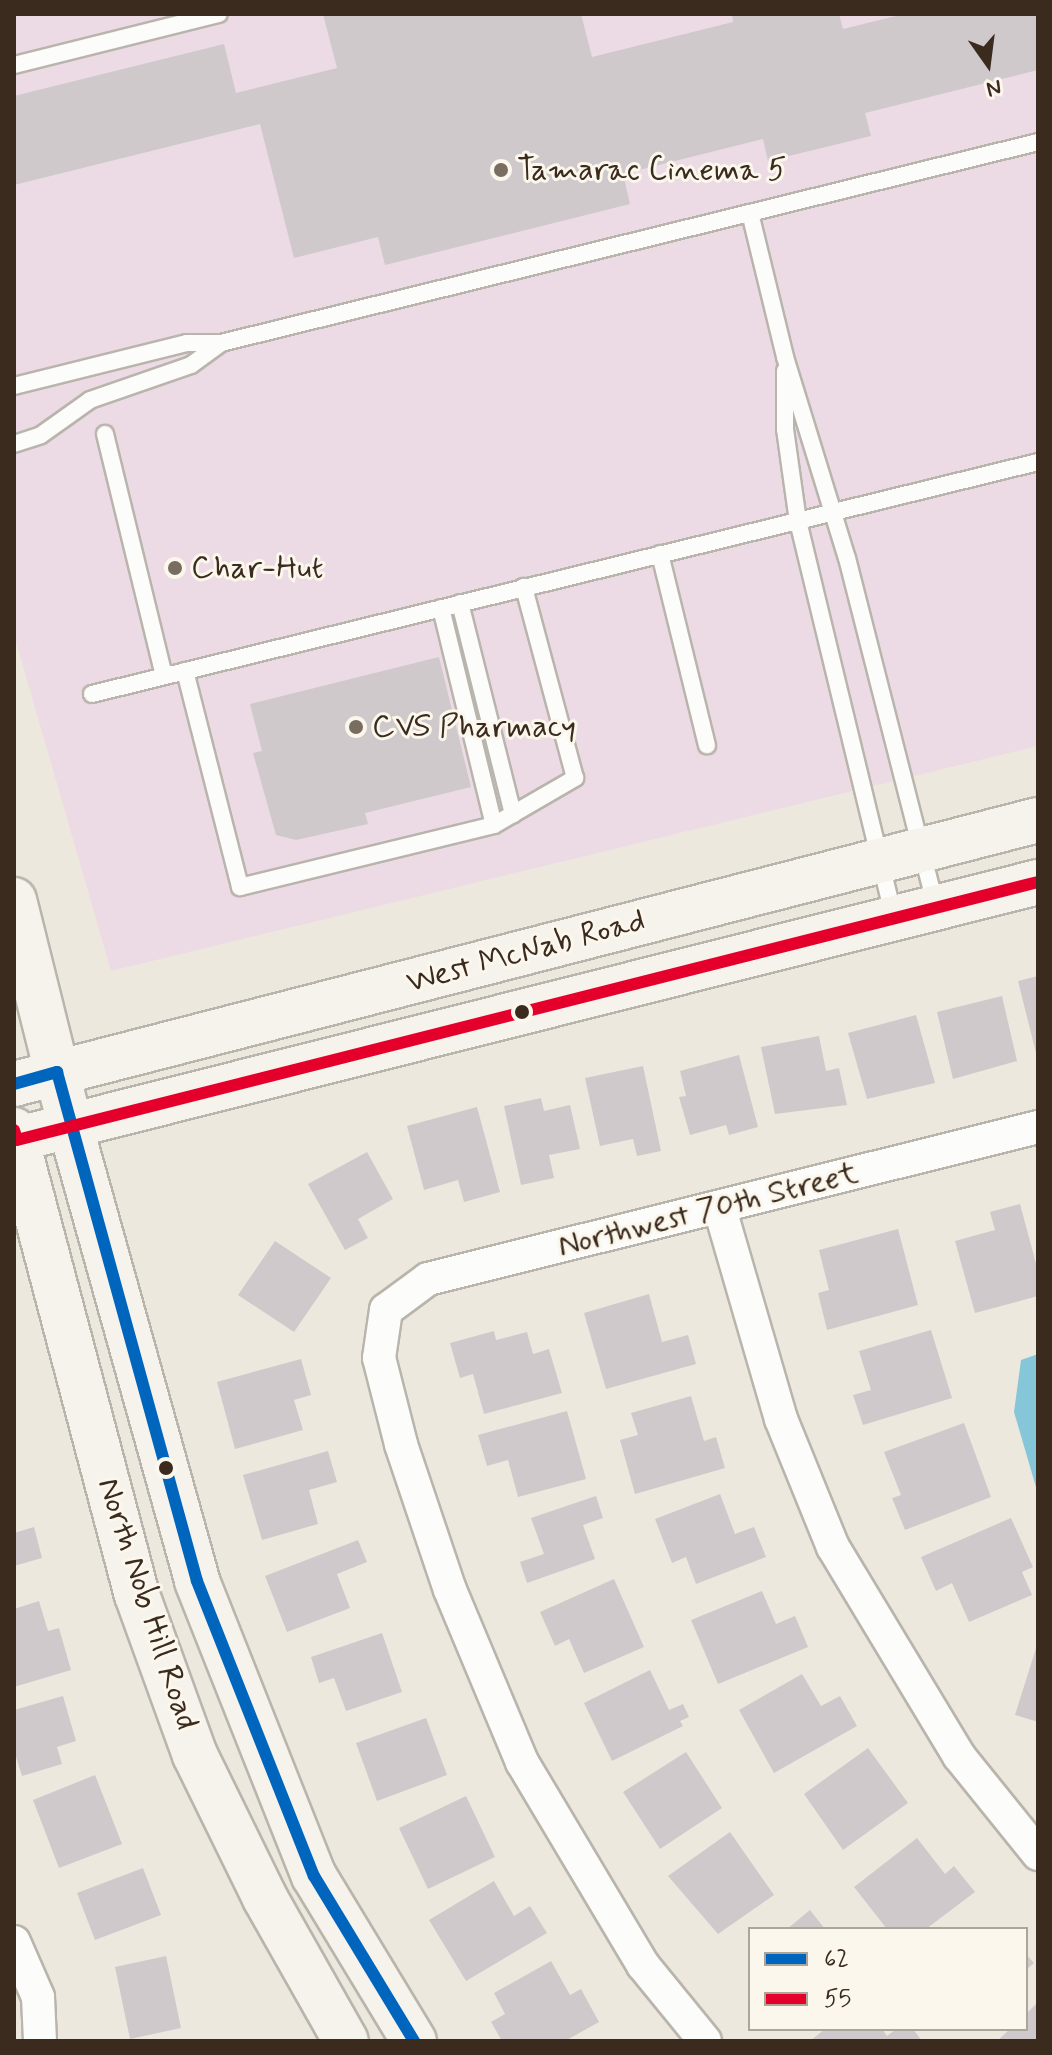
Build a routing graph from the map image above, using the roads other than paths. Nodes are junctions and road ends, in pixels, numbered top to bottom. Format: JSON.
{"nodes":[{"id":1,"x":219,"y":14,"type":"edge"},
{"id":2,"x":14,"y":65,"type":"edge"},
{"id":3,"x":1038,"y":142,"type":"edge"},
{"id":4,"x":750,"y":213,"type":"junction"},
{"id":5,"x":221,"y":343,"type":"junction"},
{"id":6,"x":785,"y":357,"type":"junction"},
{"id":7,"x":14,"y":386,"type":"edge"},
{"id":8,"x":105,"y":434,"type":"dead end"},
{"id":9,"x":14,"y":444,"type":"edge"},
{"id":10,"x":1038,"y":462,"type":"edge"},
{"id":11,"x":833,"y":512,"type":"junction"},
{"id":12,"x":798,"y":521,"type":"junction"},
{"id":13,"x":660,"y":554,"type":"junction"},
{"id":14,"x":524,"y":587,"type":"junction"},
{"id":15,"x":460,"y":603,"type":"junction"},
{"id":16,"x":441,"y":608,"type":"junction"},
{"id":17,"x":185,"y":671,"type":"junction"},
{"id":18,"x":164,"y":676,"type":"junction"},
{"id":19,"x":92,"y":694,"type":"dead end"},
{"id":20,"x":707,"y":745,"type":"dead end"},
{"id":21,"x":513,"y":814,"type":"junction"},
{"id":22,"x":1038,"y":820,"type":"edge"},
{"id":23,"x":494,"y":825,"type":"junction"},
{"id":24,"x":922,"y":849,"type":"junction"},
{"id":25,"x":879,"y":860,"type":"junction"},
{"id":26,"x":1038,"y":882,"type":"edge"},
{"id":27,"x":14,"y":900,"type":"edge"},
{"id":28,"x":936,"y":907,"type":"junction"},
{"id":29,"x":894,"y":918,"type":"junction"},
{"id":30,"x":57,"y":1072,"type":"junction"},
{"id":31,"x":14,"y":1084,"type":"edge"},
{"id":32,"x":70,"y":1125,"type":"junction"},
{"id":33,"x":1038,"y":1127,"type":"edge"},
{"id":34,"x":15,"y":1137,"type":"edge"},
{"id":35,"x":720,"y":1209,"type":"junction"},
{"id":36,"x":1033,"y":1840,"type":"edge"},
{"id":37,"x":14,"y":1942,"type":"edge"},
{"id":38,"x":40,"y":2041,"type":"edge"},
{"id":39,"x":346,"y":2041,"type":"edge"},
{"id":40,"x":414,"y":2041,"type":"edge"},
{"id":41,"x":705,"y":2041,"type":"edge"}],
"edges":[{"from":1,"to":2,"type":"lane"},
{"from":3,"to":4,"type":"lane"},
{"from":4,"to":5,"type":"lane"},
{"from":4,"to":6,"type":"lane"},
{"from":5,"to":7,"type":"lane"},
{"from":5,"to":9,"type":"lane"},
{"from":6,"to":11,"type":"lane"},
{"from":6,"to":12,"type":"lane"},
{"from":8,"to":18,"type":"lane"},
{"from":10,"to":11,"type":"lane"},
{"from":11,"to":12,"type":"lane"},
{"from":11,"to":24,"type":"lane"},
{"from":12,"to":13,"type":"lane"},
{"from":12,"to":25,"type":"lane"},
{"from":13,"to":14,"type":"lane"},
{"from":13,"to":20,"type":"lane"},
{"from":14,"to":15,"type":"lane"},
{"from":14,"to":21,"type":"lane"},
{"from":15,"to":16,"type":"lane"},
{"from":15,"to":21,"type":"lane"},
{"from":16,"to":17,"type":"lane"},
{"from":16,"to":23,"type":"lane"},
{"from":17,"to":18,"type":"lane"},
{"from":17,"to":23,"type":"lane"},
{"from":18,"to":19,"type":"lane"},
{"from":21,"to":23,"type":"lane"},
{"from":22,"to":24,"type":"main road","name":"West McNab Road"},
{"from":24,"to":25,"type":"main road","name":"West McNab Road"},
{"from":24,"to":28,"type":"lane"},
{"from":25,"to":29,"type":"lane"},
{"from":25,"to":30,"type":"main road","name":"West McNab Road"},
{"from":26,"to":28,"type":"main road","name":"West McNab Road"},
{"from":27,"to":30,"type":"main road","name":"North Nob Hill Road"},
{"from":28,"to":29,"type":"main road","name":"West McNab Road"},
{"from":29,"to":32,"type":"main road","name":"West McNab Road"},
{"from":30,"to":31,"type":"main road","name":"West McNab Road"},
{"from":30,"to":32,"type":"main road","name":"North Nob Hill Road"},
{"from":32,"to":34,"type":"main road","name":"West McNab Road"},
{"from":32,"to":40,"type":"main road","name":"North Nob Hill Road"},
{"from":33,"to":35,"type":"street","name":"Northwest 70th Street"},
{"from":34,"to":39,"type":"main road","name":"North Nob Hill Road"},
{"from":35,"to":36,"type":"street"},
{"from":35,"to":41,"type":"street","name":"Northwest 70th Street"},
{"from":37,"to":38,"type":"street"}]}
